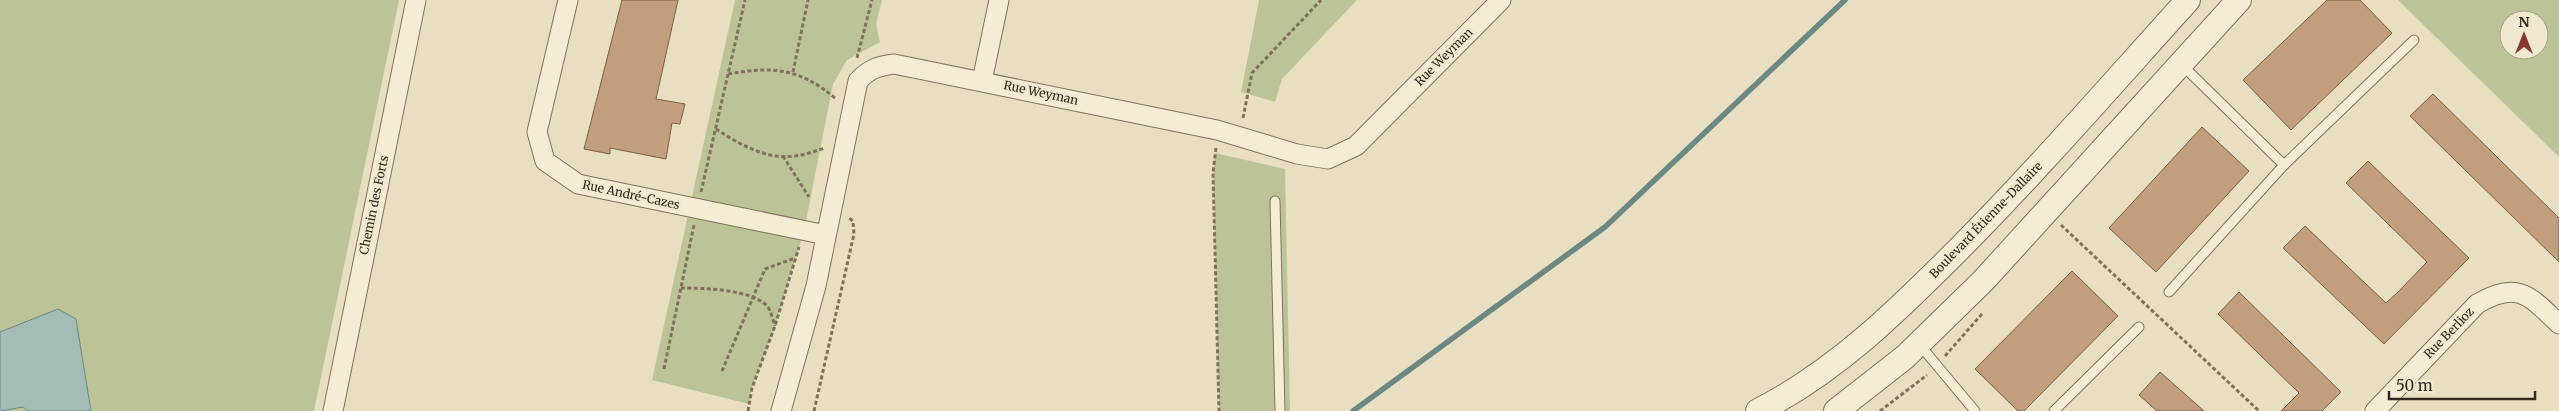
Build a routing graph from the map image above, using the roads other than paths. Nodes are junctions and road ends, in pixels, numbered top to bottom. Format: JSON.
{"nodes":[{"id":1,"x":416,"y":0,"type":"edge"},
{"id":2,"x":568,"y":0,"type":"edge"},
{"id":3,"x":1000,"y":0,"type":"edge"},
{"id":4,"x":1501,"y":0,"type":"edge"},
{"id":5,"x":2188,"y":0,"type":"edge"},
{"id":6,"x":2239,"y":0,"type":"edge"},
{"id":7,"x":2414,"y":40,"type":"dead end"},
{"id":8,"x":2181,"y":64,"type":"junction"},
{"id":9,"x":982,"y":81,"type":"junction"},
{"id":10,"x":2284,"y":165,"type":"junction"},
{"id":11,"x":1275,"y":201,"type":"dead end"},
{"id":12,"x":826,"y":235,"type":"junction"},
{"id":13,"x":2169,"y":292,"type":"dead end"},
{"id":14,"x":2559,"y":324,"type":"edge"},
{"id":15,"x":2139,"y":327,"type":"dead end"},
{"id":16,"x":1918,"y":344,"type":"junction"},
{"id":17,"x":333,"y":411,"type":"edge"},
{"id":18,"x":781,"y":411,"type":"edge"},
{"id":19,"x":1280,"y":411,"type":"edge"},
{"id":20,"x":1758,"y":411,"type":"edge"},
{"id":21,"x":1836,"y":411,"type":"edge"},
{"id":22,"x":1974,"y":411,"type":"edge"},
{"id":23,"x":2054,"y":411,"type":"edge"},
{"id":24,"x":2375,"y":411,"type":"edge"}],
"edges":[{"from":1,"to":17,"type":"street","name":"Chemin des Forts"},
{"from":2,"to":12,"type":"street","name":"Rue André-Cazes"},
{"from":3,"to":9,"type":"street"},
{"from":4,"to":9,"type":"street","name":"Rue Weyman"},
{"from":5,"to":20,"type":"street","name":"Boulevard Étienne-Dallaire"},
{"from":6,"to":8,"type":"street"},
{"from":7,"to":10,"type":"lane"},
{"from":8,"to":10,"type":"lane"},
{"from":8,"to":16,"type":"street"},
{"from":9,"to":12,"type":"street","name":"Rue Weyman"},
{"from":10,"to":13,"type":"lane"},
{"from":11,"to":19,"type":"lane"},
{"from":12,"to":18,"type":"street","name":"Rue Weyman"},
{"from":14,"to":24,"type":"street","name":"Rue Berlioz"},
{"from":15,"to":23,"type":"lane"},
{"from":16,"to":21,"type":"street"},
{"from":16,"to":22,"type":"lane"}]}
